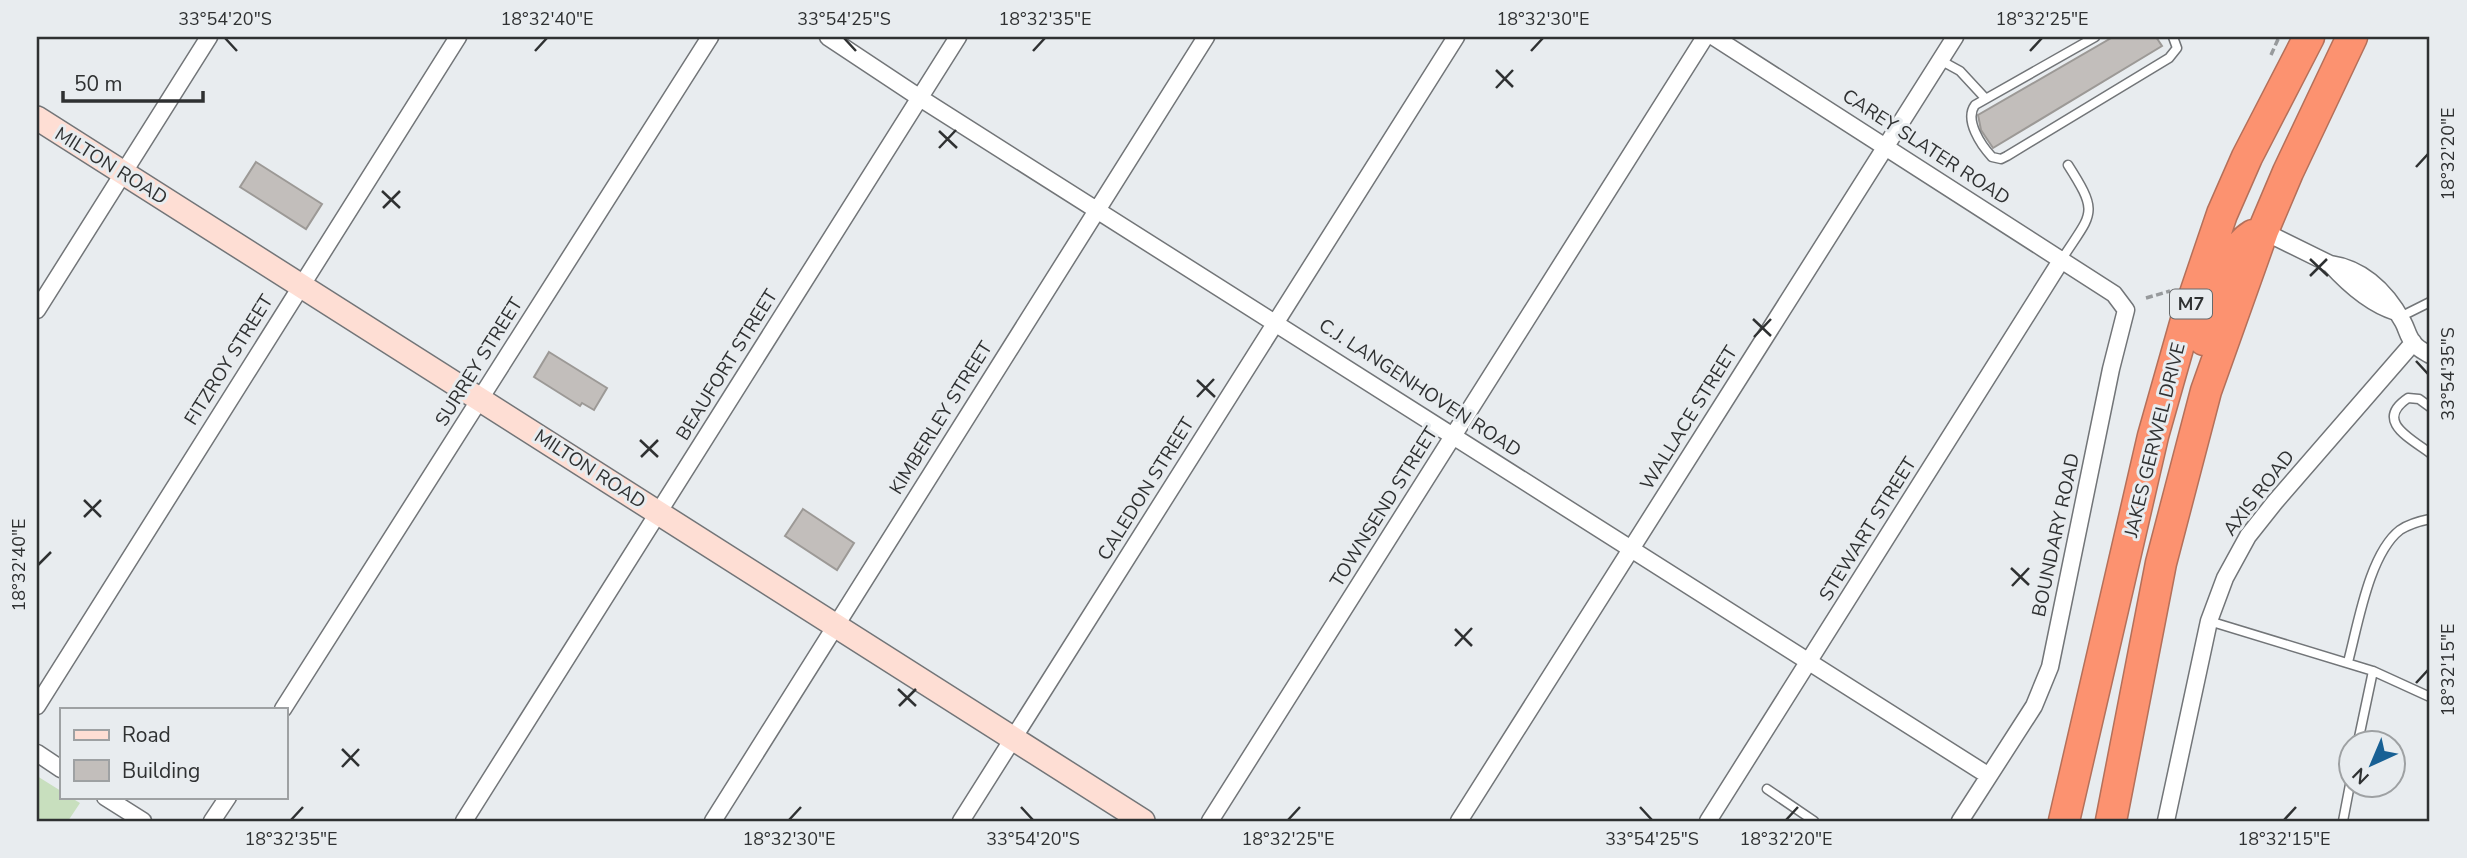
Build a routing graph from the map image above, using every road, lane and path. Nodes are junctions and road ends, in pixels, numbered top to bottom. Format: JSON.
{"nodes":[{"id":1,"x":209,"y":37,"type":"edge"},
{"id":2,"x":458,"y":37,"type":"edge"},
{"id":3,"x":710,"y":37,"type":"edge"},
{"id":4,"x":828,"y":37,"type":"edge"},
{"id":5,"x":958,"y":37,"type":"edge"},
{"id":6,"x":1206,"y":37,"type":"edge"},
{"id":7,"x":1456,"y":37,"type":"edge"},
{"id":8,"x":1705,"y":37,"type":"edge"},
{"id":9,"x":1714,"y":37,"type":"edge"},
{"id":10,"x":1955,"y":37,"type":"edge"},
{"id":11,"x":2095,"y":37,"type":"edge"},
{"id":12,"x":2173,"y":37,"type":"edge"},
{"id":13,"x":2309,"y":37,"type":"edge"},
{"id":14,"x":2352,"y":37,"type":"edge"},
{"id":15,"x":1940,"y":60,"type":"junction"},
{"id":16,"x":920,"y":97,"type":"junction"},
{"id":17,"x":1985,"y":98,"type":"junction"},
{"id":18,"x":37,"y":118,"type":"edge"},
{"id":19,"x":1886,"y":146,"type":"junction"},
{"id":20,"x":2247,"y":157,"type":"junction"},
{"id":21,"x":2068,"y":165,"type":"dead end"},
{"id":22,"x":123,"y":173,"type":"junction"},
{"id":23,"x":1097,"y":208,"type":"junction"},
{"id":24,"x":2263,"y":231,"type":"junction"},
{"id":25,"x":2062,"y":259,"type":"junction"},
{"id":26,"x":301,"y":286,"type":"junction"},
{"id":27,"x":2114,"y":294,"type":"joint"},
{"id":28,"x":2430,"y":302,"type":"edge"},
{"id":29,"x":37,"y":310,"type":"edge"},
{"id":30,"x":2398,"y":314,"type":"junction"},
{"id":31,"x":1277,"y":322,"type":"junction"},
{"id":32,"x":2413,"y":343,"type":"junction"},
{"id":33,"x":2430,"y":355,"type":"edge"},
{"id":34,"x":480,"y":399,"type":"junction"},
{"id":35,"x":2430,"y":407,"type":"edge"},
{"id":36,"x":1454,"y":435,"type":"junction"},
{"id":37,"x":2430,"y":453,"type":"edge"},
{"id":38,"x":659,"y":513,"type":"junction"},
{"id":39,"x":2430,"y":519,"type":"edge"},
{"id":40,"x":1631,"y":549,"type":"junction"},
{"id":41,"x":2117,"y":587,"type":"junction"},
{"id":42,"x":2209,"y":621,"type":"junction"},
{"id":43,"x":837,"y":625,"type":"junction"},
{"id":44,"x":1810,"y":662,"type":"junction"},
{"id":45,"x":2348,"y":662,"type":"junction"},
{"id":46,"x":2373,"y":671,"type":"junction"},
{"id":47,"x":2430,"y":697,"type":"edge"},
{"id":48,"x":37,"y":706,"type":"edge"},
{"id":49,"x":284,"y":708,"type":"edge"},
{"id":50,"x":2361,"y":728,"type":"edge"},
{"id":51,"x":1014,"y":738,"type":"junction"},
{"id":52,"x":37,"y":753,"type":"edge"},
{"id":53,"x":60,"y":768,"type":"edge"},
{"id":54,"x":1989,"y":776,"type":"junction"},
{"id":55,"x":1767,"y":789,"type":"dead end"},
{"id":56,"x":107,"y":798,"type":"edge"},
{"id":57,"x":227,"y":798,"type":"edge"},
{"id":58,"x":2347,"y":798,"type":"edge"},
{"id":59,"x":144,"y":821,"type":"edge"},
{"id":60,"x":212,"y":821,"type":"edge"},
{"id":61,"x":464,"y":821,"type":"edge"},
{"id":62,"x":713,"y":821,"type":"edge"},
{"id":63,"x":961,"y":821,"type":"edge"},
{"id":64,"x":1143,"y":821,"type":"edge"},
{"id":65,"x":1210,"y":821,"type":"edge"},
{"id":66,"x":1459,"y":821,"type":"edge"},
{"id":67,"x":1709,"y":821,"type":"edge"},
{"id":68,"x":1814,"y":821,"type":"edge"},
{"id":69,"x":1960,"y":821,"type":"edge"},
{"id":70,"x":2064,"y":821,"type":"edge"},
{"id":71,"x":2110,"y":821,"type":"edge"},
{"id":72,"x":2166,"y":821,"type":"edge"},
{"id":73,"x":2343,"y":821,"type":"edge"}],
"edges":[{"from":1,"to":22,"type":"street"},
{"from":2,"to":26,"type":"street","name":"FITZROY STREET"},
{"from":3,"to":34,"type":"street","name":"SURREY STREET"},
{"from":4,"to":16,"type":"street","name":"C.J. LANGENHOVEN ROAD"},
{"from":5,"to":16,"type":"street","name":"BEAUFORT STREET"},
{"from":6,"to":23,"type":"street","name":"KIMBERLEY STREET"},
{"from":7,"to":31,"type":"street","name":"CALEDON STREET"},
{"from":8,"to":36,"type":"street","name":"TOWNSEND STREET"},
{"from":9,"to":19,"type":"street","name":"CAREY SLATER ROAD"},
{"from":10,"to":15,"type":"street","name":"WALLACE STREET"},
{"from":11,"to":17,"type":"lane"},
{"from":12,"to":17,"type":"lane"},
{"from":13,"to":20,"type":"highway","name":"JAKES GERWEL DRIVE","number":"M7"},
{"from":14,"to":24,"type":"highway","name":"JAKES GERWEL DRIVE","number":"M7"},
{"from":15,"to":17,"type":"lane"},
{"from":15,"to":19,"type":"street","name":"WALLACE STREET"},
{"from":16,"to":23,"type":"street","name":"C.J. LANGENHOVEN ROAD"},
{"from":16,"to":38,"type":"street","name":"BEAUFORT STREET"},
{"from":18,"to":22,"type":"street","name":"MILTON ROAD"},
{"from":19,"to":25,"type":"street","name":"CAREY SLATER ROAD"},
{"from":19,"to":40,"type":"street","name":"WALLACE STREET"},
{"from":20,"to":24,"type":"highway"},
{"from":20,"to":41,"type":"highway","name":"JAKES GERWEL DRIVE","number":"M7"},
{"from":21,"to":25,"type":"lane"},
{"from":22,"to":26,"type":"street","name":"MILTON ROAD"},
{"from":22,"to":29,"type":"street"},
{"from":23,"to":31,"type":"street","name":"C.J. LANGENHOVEN ROAD"},
{"from":23,"to":43,"type":"street","name":"KIMBERLEY STREET"},
{"from":24,"to":30,"type":"street"},
{"from":24,"to":41,"type":"highway"},
{"from":24,"to":71,"type":"highway","name":"JAKES GERWEL DRIVE","number":"M7"},
{"from":25,"to":27,"type":"street","name":"CAREY SLATER ROAD"},
{"from":25,"to":44,"type":"street","name":"STEWART STREET"},
{"from":26,"to":34,"type":"street","name":"MILTON ROAD"},
{"from":26,"to":48,"type":"street","name":"FITZROY STREET"},
{"from":27,"to":54,"type":"street","name":"BOUNDARY ROAD"},
{"from":28,"to":30,"type":"lane"},
{"from":30,"to":32,"type":"street"},
{"from":31,"to":36,"type":"street","name":"C.J. LANGENHOVEN ROAD"},
{"from":31,"to":51,"type":"street","name":"CALEDON STREET"},
{"from":32,"to":33,"type":"street"},
{"from":32,"to":42,"type":"street","name":"AXIS ROAD"},
{"from":34,"to":38,"type":"street","name":"MILTON ROAD"},
{"from":34,"to":49,"type":"street","name":"SURREY STREET"},
{"from":35,"to":37,"type":"lane"},
{"from":36,"to":40,"type":"street","name":"C.J. LANGENHOVEN ROAD"},
{"from":36,"to":65,"type":"street","name":"TOWNSEND STREET"},
{"from":38,"to":43,"type":"street","name":"MILTON ROAD"},
{"from":38,"to":61,"type":"street","name":"BEAUFORT STREET"},
{"from":39,"to":45,"type":"lane"},
{"from":40,"to":44,"type":"street","name":"C.J. LANGENHOVEN ROAD"},
{"from":40,"to":66,"type":"street","name":"WALLACE STREET"},
{"from":41,"to":70,"type":"highway","name":"JAKES GERWEL DRIVE","number":"M7"},
{"from":42,"to":45,"type":"lane"},
{"from":42,"to":72,"type":"street","name":"AXIS ROAD"},
{"from":43,"to":51,"type":"street","name":"MILTON ROAD"},
{"from":43,"to":62,"type":"street","name":"KIMBERLEY STREET"},
{"from":44,"to":54,"type":"street","name":"C.J. LANGENHOVEN ROAD"},
{"from":44,"to":67,"type":"street","name":"STEWART STREET"},
{"from":45,"to":46,"type":"lane"},
{"from":46,"to":47,"type":"lane"},
{"from":46,"to":50,"type":"lane"},
{"from":51,"to":63,"type":"street","name":"CALEDON STREET"},
{"from":51,"to":64,"type":"street","name":"MILTON ROAD"},
{"from":52,"to":53,"type":"street"},
{"from":54,"to":69,"type":"street","name":"BOUNDARY ROAD"},
{"from":55,"to":68,"type":"lane"},
{"from":56,"to":59,"type":"street"},
{"from":57,"to":60,"type":"street"},
{"from":58,"to":73,"type":"lane"}]}
